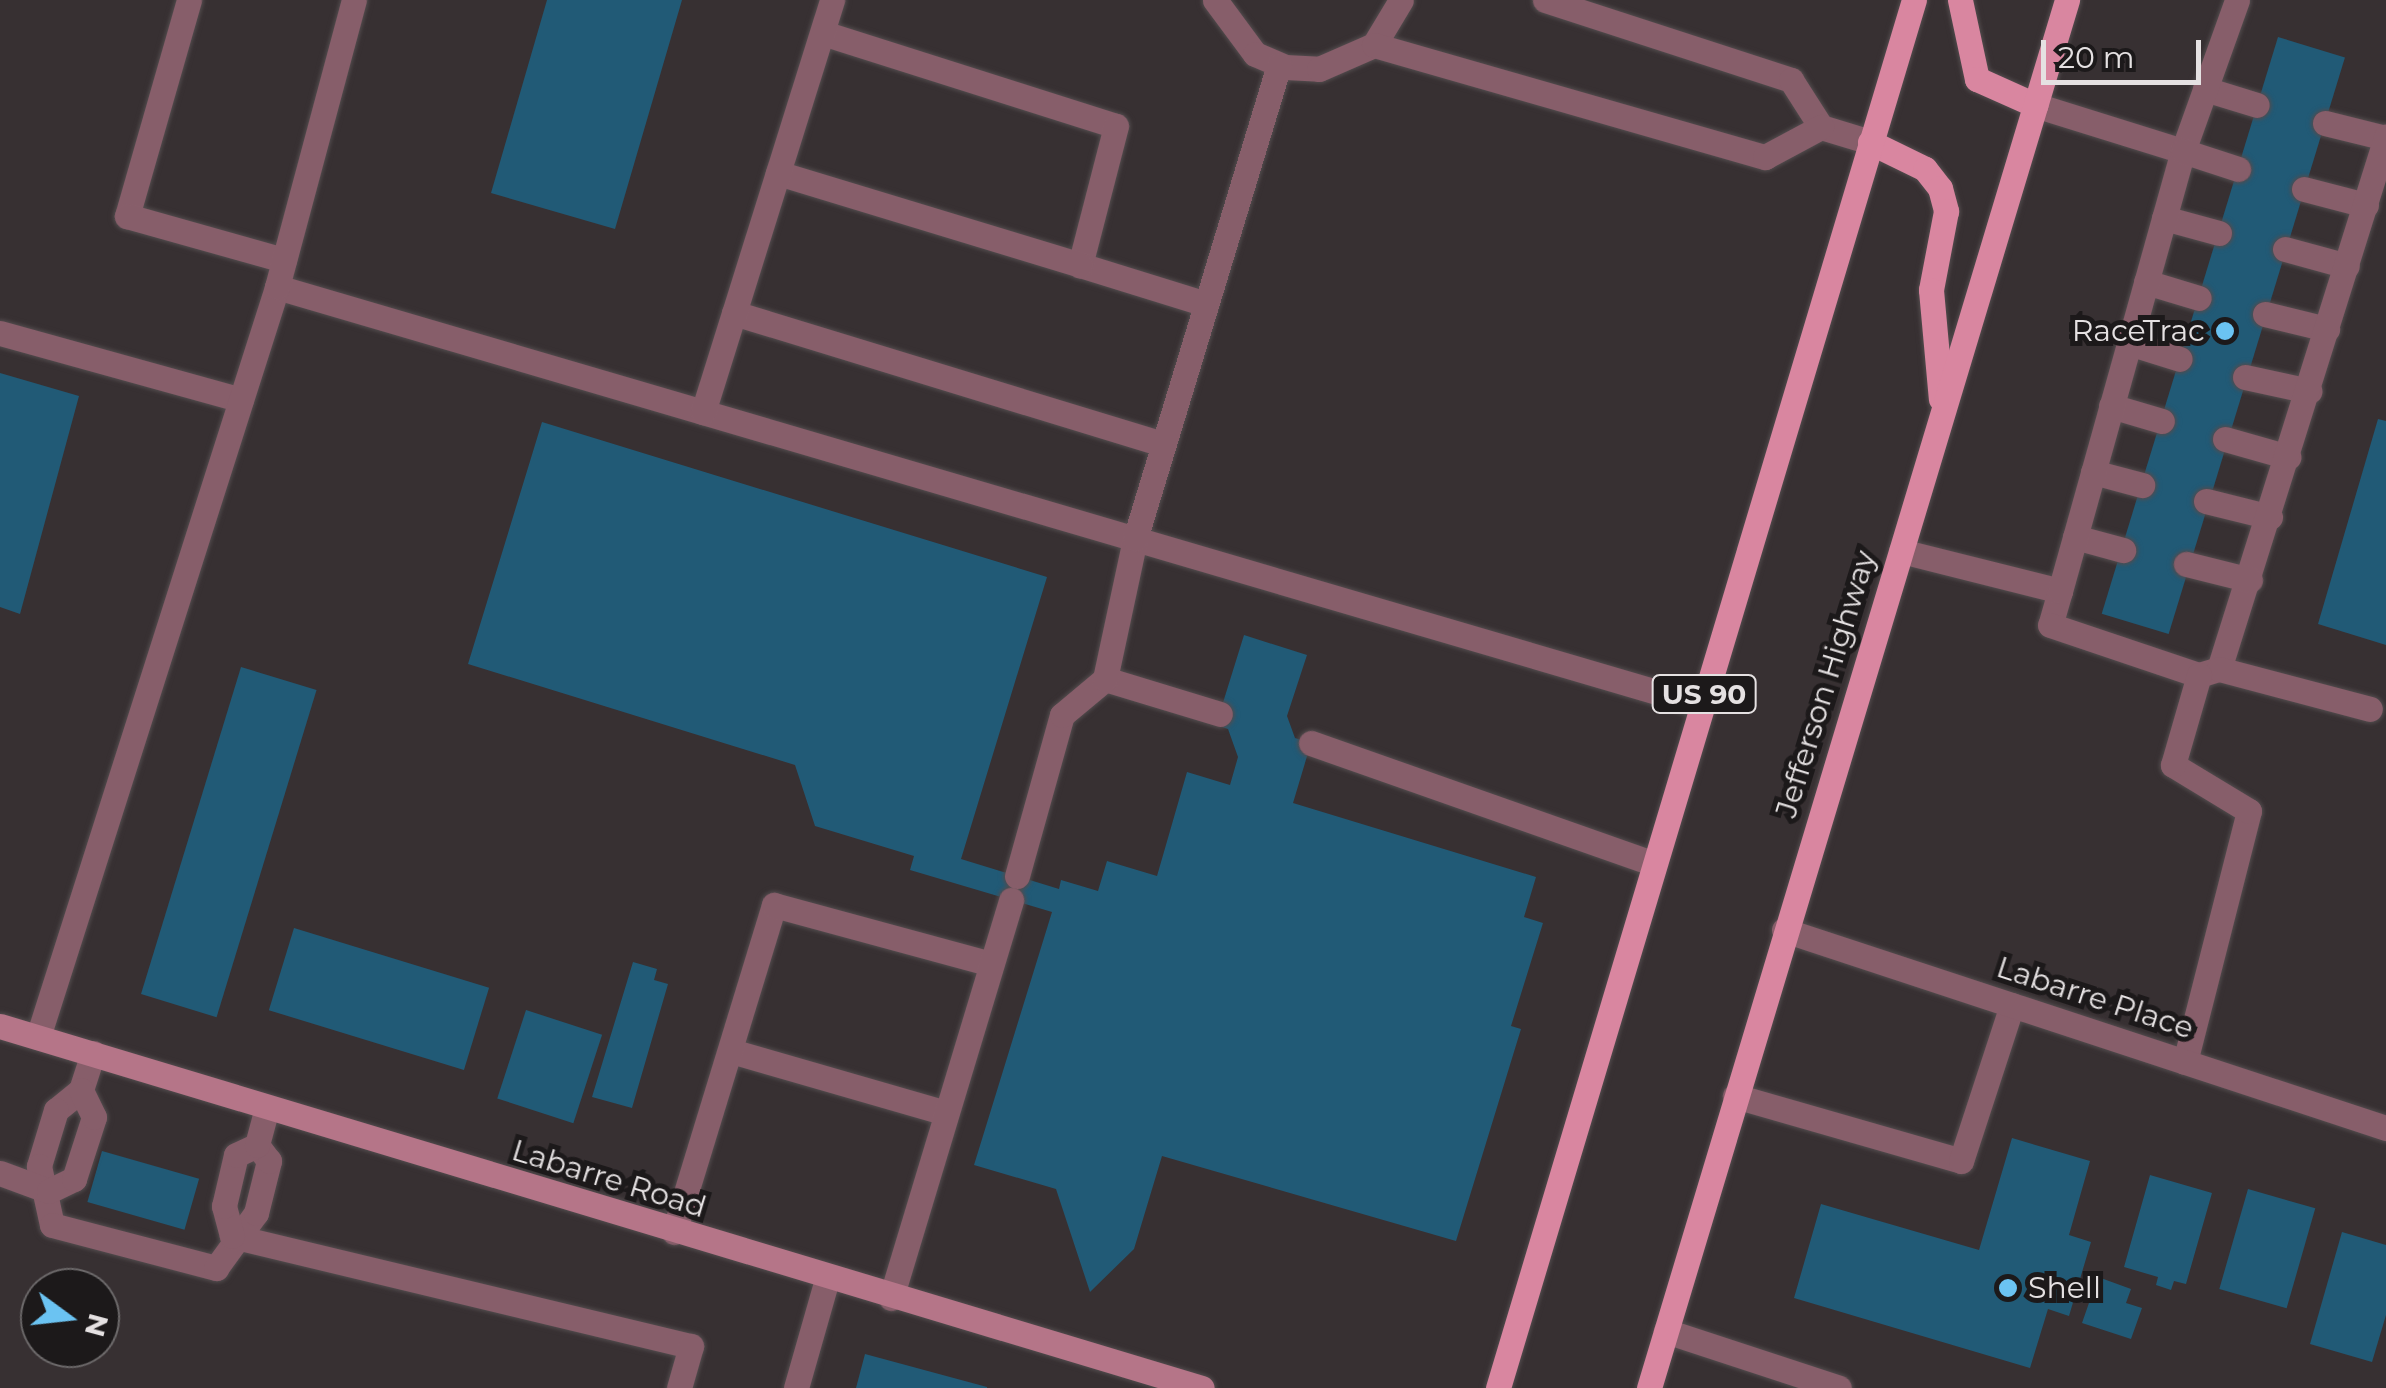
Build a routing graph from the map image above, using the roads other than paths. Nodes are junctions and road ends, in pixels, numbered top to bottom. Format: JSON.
{"nodes":[{"id":1,"x":190,"y":0,"type":"edge"},
{"id":2,"x":354,"y":0,"type":"edge"},
{"id":3,"x":832,"y":0,"type":"edge"},
{"id":4,"x":1214,"y":0,"type":"edge"},
{"id":5,"x":1400,"y":0,"type":"edge"},
{"id":6,"x":1545,"y":0,"type":"edge"},
{"id":7,"x":1914,"y":0,"type":"edge"},
{"id":8,"x":1960,"y":0,"type":"edge"},
{"id":9,"x":2066,"y":0,"type":"edge"},
{"id":10,"x":2237,"y":0,"type":"edge"},
{"id":11,"x":823,"y":33,"type":"junction"},
{"id":12,"x":1374,"y":45,"type":"junction"},
{"id":13,"x":1279,"y":65,"type":"junction"},
{"id":14,"x":2204,"y":89,"type":"junction"},
{"id":15,"x":2257,"y":104,"type":"dead end"},
{"id":16,"x":2035,"y":105,"type":"junction"},
{"id":17,"x":2325,"y":123,"type":"dead end"},
{"id":18,"x":1821,"y":127,"type":"junction"},
{"id":19,"x":2386,"y":138,"type":"edge"},
{"id":20,"x":1870,"y":142,"type":"junction"},
{"id":21,"x":2182,"y":151,"type":"junction"},
{"id":22,"x":2238,"y":170,"type":"dead end"},
{"id":23,"x":778,"y":173,"type":"junction"},
{"id":24,"x":2304,"y":189,"type":"dead end"},
{"id":25,"x":2366,"y":205,"type":"junction"},
{"id":26,"x":2164,"y":218,"type":"junction"},
{"id":27,"x":2219,"y":233,"type":"dead end"},
{"id":28,"x":2285,"y":249,"type":"dead end"},
{"id":29,"x":284,"y":260,"type":"junction"},
{"id":30,"x":1080,"y":265,"type":"junction"},
{"id":31,"x":2347,"y":266,"type":"junction"},
{"id":32,"x":2146,"y":282,"type":"junction"},
{"id":33,"x":277,"y":287,"type":"junction"},
{"id":34,"x":2199,"y":298,"type":"dead end"},
{"id":35,"x":1206,"y":304,"type":"junction"},
{"id":36,"x":734,"y":314,"type":"junction"},
{"id":37,"x":2265,"y":314,"type":"dead end"},
{"id":38,"x":2327,"y":329,"type":"junction"},
{"id":39,"x":0,"y":333,"type":"edge"},
{"id":40,"x":2129,"y":343,"type":"junction"},
{"id":41,"x":2180,"y":360,"type":"dead end"},
{"id":42,"x":2245,"y":377,"type":"dead end"},
{"id":43,"x":2308,"y":392,"type":"junction"},
{"id":44,"x":241,"y":400,"type":"junction"},
{"id":45,"x":2111,"y":406,"type":"junction"},
{"id":46,"x":703,"y":412,"type":"junction"},
{"id":47,"x":1943,"y":414,"type":"junction"},
{"id":48,"x":2162,"y":422,"type":"dead end"},
{"id":49,"x":2226,"y":439,"type":"dead end"},
{"id":50,"x":1163,"y":444,"type":"junction"},
{"id":51,"x":2288,"y":457,"type":"junction"},
{"id":52,"x":2093,"y":472,"type":"junction"},
{"id":53,"x":2142,"y":484,"type":"dead end"},
{"id":54,"x":2206,"y":501,"type":"dead end"},
{"id":55,"x":2270,"y":517,"type":"junction"},
{"id":56,"x":2075,"y":537,"type":"junction"},
{"id":57,"x":1135,"y":538,"type":"junction"},
{"id":58,"x":1902,"y":550,"type":"junction"},
{"id":59,"x":2123,"y":550,"type":"dead end"},
{"id":60,"x":2186,"y":564,"type":"dead end"},
{"id":61,"x":2250,"y":580,"type":"junction"},
{"id":62,"x":2060,"y":592,"type":"junction"},
{"id":63,"x":2209,"y":672,"type":"junction"},
{"id":64,"x":1105,"y":679,"type":"junction"},
{"id":65,"x":1701,"y":705,"type":"junction"},
{"id":66,"x":2370,"y":709,"type":"dead end"},
{"id":67,"x":1220,"y":714,"type":"dead end"},
{"id":68,"x":1310,"y":744,"type":"dead end"},
{"id":69,"x":1654,"y":864,"type":"junction"},
{"id":70,"x":1784,"y":930,"type":"junction"},
{"id":71,"x":991,"y":964,"type":"junction"},
{"id":72,"x":2012,"y":1005,"type":"junction"},
{"id":73,"x":0,"y":1026,"type":"edge"},
{"id":74,"x":38,"y":1037,"type":"junction"},
{"id":75,"x":732,"y":1050,"type":"junction"},
{"id":76,"x":92,"y":1053,"type":"junction"},
{"id":77,"x":2185,"y":1062,"type":"junction"},
{"id":78,"x":81,"y":1090,"type":"junction"},
{"id":79,"x":1735,"y":1096,"type":"junction"},
{"id":80,"x":266,"y":1108,"type":"junction"},
{"id":81,"x":946,"y":1113,"type":"junction"},
{"id":82,"x":2386,"y":1127,"type":"edge"},
{"id":83,"x":0,"y":1173,"type":"edge"},
{"id":84,"x":49,"y":1191,"type":"junction"},
{"id":85,"x":674,"y":1232,"type":"junction"},
{"id":86,"x":232,"y":1236,"type":"junction"},
{"id":87,"x":828,"y":1279,"type":"junction"},
{"id":88,"x":891,"y":1298,"type":"junction"},
{"id":89,"x":1666,"y":1331,"type":"junction"},
{"id":90,"x":679,"y":1388,"type":"edge"},
{"id":91,"x":796,"y":1388,"type":"edge"},
{"id":92,"x":1202,"y":1388,"type":"edge"},
{"id":93,"x":1498,"y":1388,"type":"edge"},
{"id":94,"x":1649,"y":1388,"type":"edge"},
{"id":95,"x":1839,"y":1388,"type":"edge"}],
"edges":[{"from":1,"to":29,"type":"street"},
{"from":2,"to":29,"type":"street"},
{"from":3,"to":11,"type":"street"},
{"from":4,"to":13,"type":"street"},
{"from":5,"to":12,"type":"street"},
{"from":6,"to":18,"type":"street"},
{"from":7,"to":20,"type":"main road","number":"US 90"},
{"from":8,"to":16,"type":"main road"},
{"from":9,"to":16,"type":"main road","name":"Jefferson Highway"},
{"from":10,"to":14,"type":"street"},
{"from":11,"to":23,"type":"street"},
{"from":11,"to":30,"type":"street"},
{"from":12,"to":13,"type":"street"},
{"from":12,"to":18,"type":"street"},
{"from":13,"to":35,"type":"street"},
{"from":14,"to":15,"type":"street"},
{"from":14,"to":21,"type":"street"},
{"from":16,"to":21,"type":"street"},
{"from":16,"to":47,"type":"main road","name":"Jefferson Highway"},
{"from":17,"to":19,"type":"street"},
{"from":18,"to":20,"type":"street"},
{"from":19,"to":25,"type":"street"},
{"from":20,"to":47,"type":"main road"},
{"from":20,"to":65,"type":"main road","number":"US 90"},
{"from":21,"to":22,"type":"street"},
{"from":21,"to":26,"type":"street"},
{"from":23,"to":30,"type":"street"},
{"from":23,"to":36,"type":"street"},
{"from":24,"to":25,"type":"street"},
{"from":25,"to":31,"type":"street"},
{"from":26,"to":27,"type":"street"},
{"from":26,"to":32,"type":"street"},
{"from":28,"to":31,"type":"street"},
{"from":29,"to":33,"type":"street"},
{"from":30,"to":35,"type":"street"},
{"from":31,"to":38,"type":"street"},
{"from":32,"to":34,"type":"street"},
{"from":32,"to":40,"type":"street"},
{"from":33,"to":44,"type":"street"},
{"from":33,"to":46,"type":"street"},
{"from":35,"to":50,"type":"street"},
{"from":36,"to":46,"type":"street"},
{"from":36,"to":50,"type":"street"},
{"from":37,"to":38,"type":"street"},
{"from":38,"to":43,"type":"street"},
{"from":39,"to":44,"type":"street"},
{"from":40,"to":41,"type":"street"},
{"from":40,"to":45,"type":"street"},
{"from":42,"to":43,"type":"street"},
{"from":43,"to":51,"type":"street"},
{"from":44,"to":74,"type":"street"},
{"from":45,"to":48,"type":"street"},
{"from":45,"to":52,"type":"street"},
{"from":46,"to":57,"type":"street"},
{"from":47,"to":58,"type":"main road","name":"Jefferson Highway"},
{"from":49,"to":51,"type":"street"},
{"from":50,"to":57,"type":"street"},
{"from":51,"to":55,"type":"street"},
{"from":52,"to":53,"type":"street"},
{"from":52,"to":56,"type":"street"},
{"from":54,"to":55,"type":"street"},
{"from":55,"to":61,"type":"street"},
{"from":56,"to":59,"type":"street"},
{"from":56,"to":62,"type":"street"},
{"from":57,"to":64,"type":"street"},
{"from":57,"to":65,"type":"street"},
{"from":58,"to":62,"type":"street"},
{"from":58,"to":70,"type":"main road","name":"Jefferson Highway"},
{"from":60,"to":61,"type":"street"},
{"from":61,"to":63,"type":"street"},
{"from":62,"to":63,"type":"street"},
{"from":63,"to":66,"type":"street"},
{"from":63,"to":77,"type":"street"},
{"from":64,"to":67,"type":"street"},
{"from":64,"to":71,"type":"street"},
{"from":65,"to":69,"type":"main road","number":"US 90"},
{"from":68,"to":69,"type":"street"},
{"from":69,"to":93,"type":"main road","number":"US 90"},
{"from":70,"to":72,"type":"street","name":"Labarre Place"},
{"from":70,"to":79,"type":"main road","name":"Jefferson Highway"},
{"from":71,"to":75,"type":"street"},
{"from":71,"to":81,"type":"street"},
{"from":72,"to":77,"type":"street","name":"Labarre Place"},
{"from":72,"to":79,"type":"street"},
{"from":73,"to":74,"type":"street","name":"Labarre Road"},
{"from":74,"to":76,"type":"street","name":"Labarre Road"},
{"from":75,"to":81,"type":"street"},
{"from":75,"to":85,"type":"street"},
{"from":76,"to":78,"type":"street"},
{"from":76,"to":80,"type":"street","name":"Labarre Road"},
{"from":77,"to":82,"type":"street","name":"Labarre Place"},
{"from":78,"to":84,"type":"street"},
{"from":78,"to":84,"type":"street"},
{"from":79,"to":89,"type":"main road","name":"Jefferson Highway"},
{"from":80,"to":85,"type":"street","name":"Labarre Road"},
{"from":80,"to":86,"type":"street"},
{"from":81,"to":88,"type":"street"},
{"from":83,"to":84,"type":"street"},
{"from":84,"to":86,"type":"street"},
{"from":85,"to":87,"type":"street","name":"Labarre Road"},
{"from":86,"to":90,"type":"street"},
{"from":87,"to":88,"type":"street","name":"Labarre Road"},
{"from":87,"to":91,"type":"street"},
{"from":88,"to":92,"type":"street","name":"Labarre Road"},
{"from":89,"to":94,"type":"main road","name":"Jefferson Highway"},
{"from":89,"to":95,"type":"street"}]}
